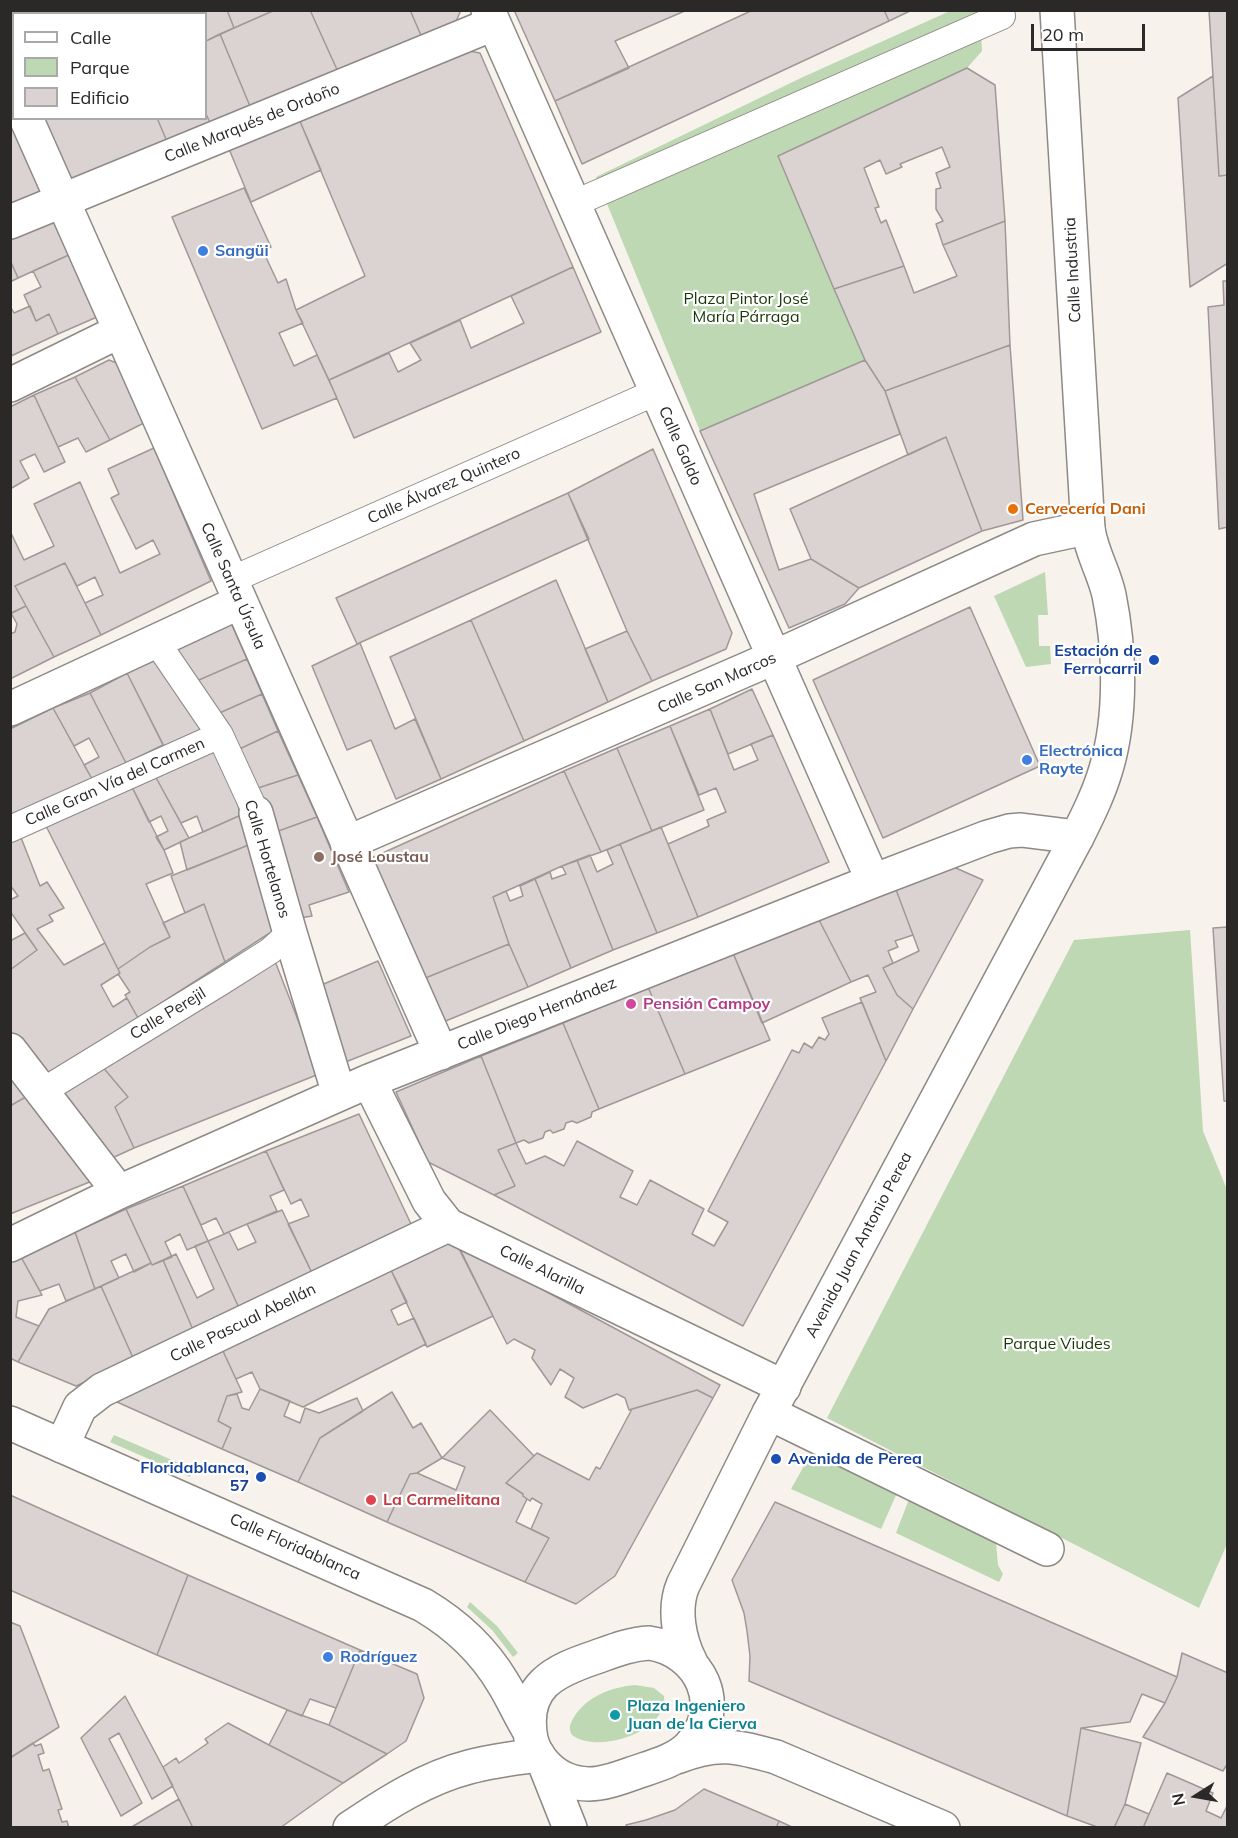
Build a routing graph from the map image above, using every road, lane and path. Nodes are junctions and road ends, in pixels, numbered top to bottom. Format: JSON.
{"nodes":[{"id":1,"x":1057,"y":10,"type":"edge"},
{"id":2,"x":1002,"y":16,"type":"dead end"},
{"id":3,"x":491,"y":17,"type":"edge"},
{"id":4,"x":27,"y":120,"type":"edge"},
{"id":5,"x":61,"y":201,"type":"junction"},
{"id":6,"x":573,"y":204,"type":"junction"},
{"id":7,"x":10,"y":222,"type":"edge"},
{"id":8,"x":120,"y":331,"type":"junction"},
{"id":9,"x":10,"y":385,"type":"edge"},
{"id":10,"x":656,"y":392,"type":"junction"},
{"id":11,"x":1088,"y":529,"type":"junction"},
{"id":12,"x":235,"y":591,"type":"junction"},
{"id":13,"x":156,"y":641,"type":"junction"},
{"id":14,"x":775,"y":657,"type":"junction"},
{"id":15,"x":10,"y":709,"type":"edge"},
{"id":16,"x":220,"y":735,"type":"junction"},
{"id":17,"x":256,"y":813,"type":"joint"},
{"id":18,"x":10,"y":829,"type":"edge"},
{"id":19,"x":1077,"y":837,"type":"junction"},
{"id":20,"x":347,"y":843,"type":"junction"},
{"id":21,"x":873,"y":881,"type":"junction"},
{"id":22,"x":290,"y":933,"type":"junction"},
{"id":23,"x":10,"y":1050,"type":"edge"},
{"id":24,"x":441,"y":1053,"type":"junction"},
{"id":25,"x":369,"y":1081,"type":"junction"},
{"id":26,"x":43,"y":1091,"type":"junction"},
{"id":27,"x":339,"y":1094,"type":"junction"},
{"id":28,"x":119,"y":1192,"type":"junction"},
{"id":29,"x":448,"y":1225,"type":"junction"},
{"id":30,"x":10,"y":1245,"type":"edge"},
{"id":31,"x":776,"y":1400,"type":"junction"},
{"id":32,"x":10,"y":1423,"type":"edge"},
{"id":33,"x":62,"y":1446,"type":"junction"},
{"id":34,"x":1047,"y":1549,"type":"dead end"},
{"id":35,"x":698,"y":1676,"type":"junction"},
{"id":36,"x":537,"y":1751,"type":"junction"},
{"id":37,"x":677,"y":1757,"type":"junction"},
{"id":38,"x":777,"y":1757,"type":"junction"},
{"id":39,"x":598,"y":1784,"type":"junction"},
{"id":40,"x":350,"y":1827,"type":"edge"},
{"id":41,"x":570,"y":1827,"type":"edge"},
{"id":42,"x":582,"y":1827,"type":"edge"},
{"id":43,"x":943,"y":1827,"type":"edge"}],
"edges":[{"from":1,"to":11,"type":"street","name":"Calle Industria"},
{"from":2,"to":6,"type":"street"},
{"from":3,"to":5,"type":"street","name":"Calle Marqués de Ordoño"},
{"from":3,"to":6,"type":"street","name":"Calle Galdo"},
{"from":4,"to":5,"type":"street","name":"Calle Santa Úrsula"},
{"from":5,"to":7,"type":"street","name":"Calle Marqués de Ordoño"},
{"from":5,"to":8,"type":"street","name":"Calle Santa Úrsula"},
{"from":6,"to":10,"type":"street","name":"Calle Galdo"},
{"from":8,"to":9,"type":"street"},
{"from":8,"to":12,"type":"street","name":"Calle Santa Úrsula"},
{"from":10,"to":12,"type":"street","name":"Calle Álvarez Quintero"},
{"from":10,"to":14,"type":"street","name":"Calle Galdo"},
{"from":11,"to":14,"type":"street","name":"Calle San Marcos"},
{"from":11,"to":19,"type":"street","name":"Calle Industria"},
{"from":12,"to":13,"type":"street","name":"Calle Álvarez Quintero"},
{"from":12,"to":20,"type":"street","name":"Calle Santa Úrsula"},
{"from":13,"to":15,"type":"street","name":"Calle Álvarez Quintero"},
{"from":13,"to":16,"type":"street","name":"Calle Hortelanos"},
{"from":14,"to":20,"type":"street","name":"Calle San Marcos"},
{"from":14,"to":21,"type":"street","name":"Calle Galdo"},
{"from":16,"to":17,"type":"street","name":"Calle Hortelanos"},
{"from":16,"to":18,"type":"street","name":"Calle Gran Vía del Carmen"},
{"from":17,"to":22,"type":"street","name":"Calle Hortelanos"},
{"from":19,"to":21,"type":"street","name":"Calle Diego Hernández"},
{"from":19,"to":31,"type":"street","name":"Avenida Juan Antonio Perea"},
{"from":20,"to":24,"type":"street","name":"Calle Santa Úrsula"},
{"from":21,"to":24,"type":"street","name":"Calle Diego Hernández"},
{"from":22,"to":26,"type":"street","name":"Calle Perejil"},
{"from":22,"to":27,"type":"street","name":"Calle Hortelanos"},
{"from":23,"to":26,"type":"street"},
{"from":24,"to":25,"type":"street","name":"Calle Diego Hernández"},
{"from":25,"to":27,"type":"street","name":"Calle Diego Hernández"},
{"from":25,"to":29,"type":"street","name":"Calle Alarilla"},
{"from":26,"to":28,"type":"street"},
{"from":27,"to":28,"type":"street","name":"Calle Diego Hernández"},
{"from":28,"to":30,"type":"street","name":"Calle Diego Hernández"},
{"from":29,"to":31,"type":"street","name":"Calle Alarilla"},
{"from":29,"to":33,"type":"street","name":"Calle Pascual Abellán"},
{"from":31,"to":34,"type":"street","name":"Calle Alarilla"},
{"from":31,"to":35,"type":"street","name":"Avenida Juan Antonio Perea"},
{"from":32,"to":33,"type":"street","name":"Calle Floridablanca"},
{"from":33,"to":36,"type":"street","name":"Calle Floridablanca"},
{"from":35,"to":36,"type":"street"},
{"from":35,"to":37,"type":"street"},
{"from":35,"to":38,"type":"street"},
{"from":36,"to":39,"type":"street"},
{"from":36,"to":40,"type":"street"},
{"from":36,"to":41,"type":"street","name":"Calle Floridablanca"},
{"from":37,"to":38,"type":"street"},
{"from":37,"to":39,"type":"street"},
{"from":38,"to":43,"type":"street"},
{"from":39,"to":42,"type":"street"}]}
